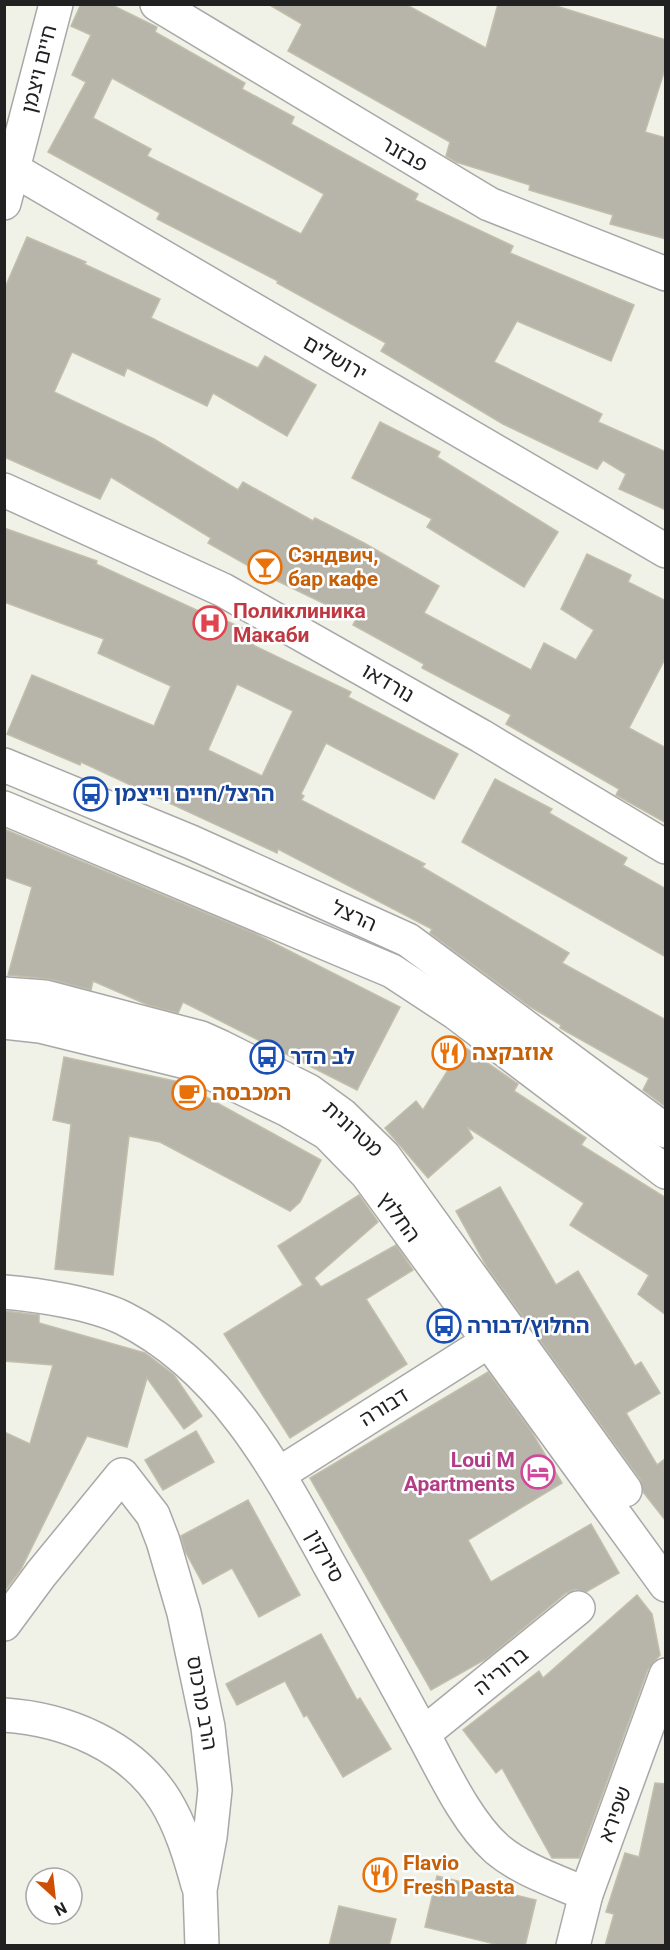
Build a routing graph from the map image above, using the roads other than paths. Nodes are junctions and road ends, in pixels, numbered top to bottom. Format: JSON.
{"nodes":[{"id":1,"x":56,"y":4,"type":"edge"},
{"id":2,"x":157,"y":4,"type":"edge"},
{"id":3,"x":9,"y":167,"type":"edge"},
{"id":4,"x":4,"y":203,"type":"edge"},
{"id":5,"x":666,"y":274,"type":"edge"},
{"id":6,"x":4,"y":490,"type":"edge"},
{"id":7,"x":666,"y":551,"type":"edge"},
{"id":8,"x":4,"y":765,"type":"edge"},
{"id":9,"x":4,"y":808,"type":"edge"},
{"id":10,"x":666,"y":847,"type":"edge"},
{"id":11,"x":4,"y":994,"type":"edge"},
{"id":12,"x":4,"y":1022,"type":"edge"},
{"id":13,"x":666,"y":1131,"type":"edge"},
{"id":14,"x":666,"y":1172,"type":"edge"},
{"id":15,"x":4,"y":1292,"type":"edge"},
{"id":16,"x":489,"y":1341,"type":"junction"},
{"id":17,"x":279,"y":1474,"type":"junction"},
{"id":18,"x":660,"y":1566,"type":"edge"},
{"id":19,"x":578,"y":1608,"type":"dead end"},
{"id":20,"x":8,"y":1611,"type":"edge"},
{"id":21,"x":666,"y":1612,"type":"edge"},
{"id":22,"x":665,"y":1681,"type":"edge"},
{"id":23,"x":4,"y":1715,"type":"edge"},
{"id":24,"x":423,"y":1734,"type":"junction"},
{"id":25,"x":200,"y":1890,"type":"junction"},
{"id":26,"x":586,"y":1894,"type":"junction"},
{"id":27,"x":202,"y":1946,"type":"edge"},
{"id":28,"x":573,"y":1946,"type":"edge"}],
"edges":[{"from":1,"to":3,"type":"street","name":"חיים ויצמן"},
{"from":2,"to":5,"type":"street","name":"פבזנר"},
{"from":3,"to":4,"type":"street","name":"חיים ויצמן"},
{"from":3,"to":7,"type":"street","name":"ירושלים"},
{"from":6,"to":10,"type":"street","name":"נורדאו"},
{"from":8,"to":13,"type":"street","name":"הרצל"},
{"from":9,"to":14,"type":"street"},
{"from":11,"to":18,"type":"street","name":"מטרונית"},
{"from":12,"to":16,"type":"street","name":"החלוץ"},
{"from":15,"to":17,"type":"street","name":"סירקין"},
{"from":16,"to":17,"type":"street","name":"דבורה"},
{"from":16,"to":18,"type":"street","name":"החלוץ"},
{"from":17,"to":24,"type":"street","name":"סירקין"},
{"from":18,"to":21,"type":"street"},
{"from":19,"to":24,"type":"street","name":"ברורי'ה"},
{"from":20,"to":25,"type":"street","name":"הרב מרכוס"},
{"from":22,"to":26,"type":"street","name":"שפירא"},
{"from":23,"to":25,"type":"street"},
{"from":24,"to":26,"type":"street","name":"סירקין"},
{"from":25,"to":27,"type":"street","name":"הרב מרכוס"},
{"from":26,"to":28,"type":"street","name":"שפירא"}]}
